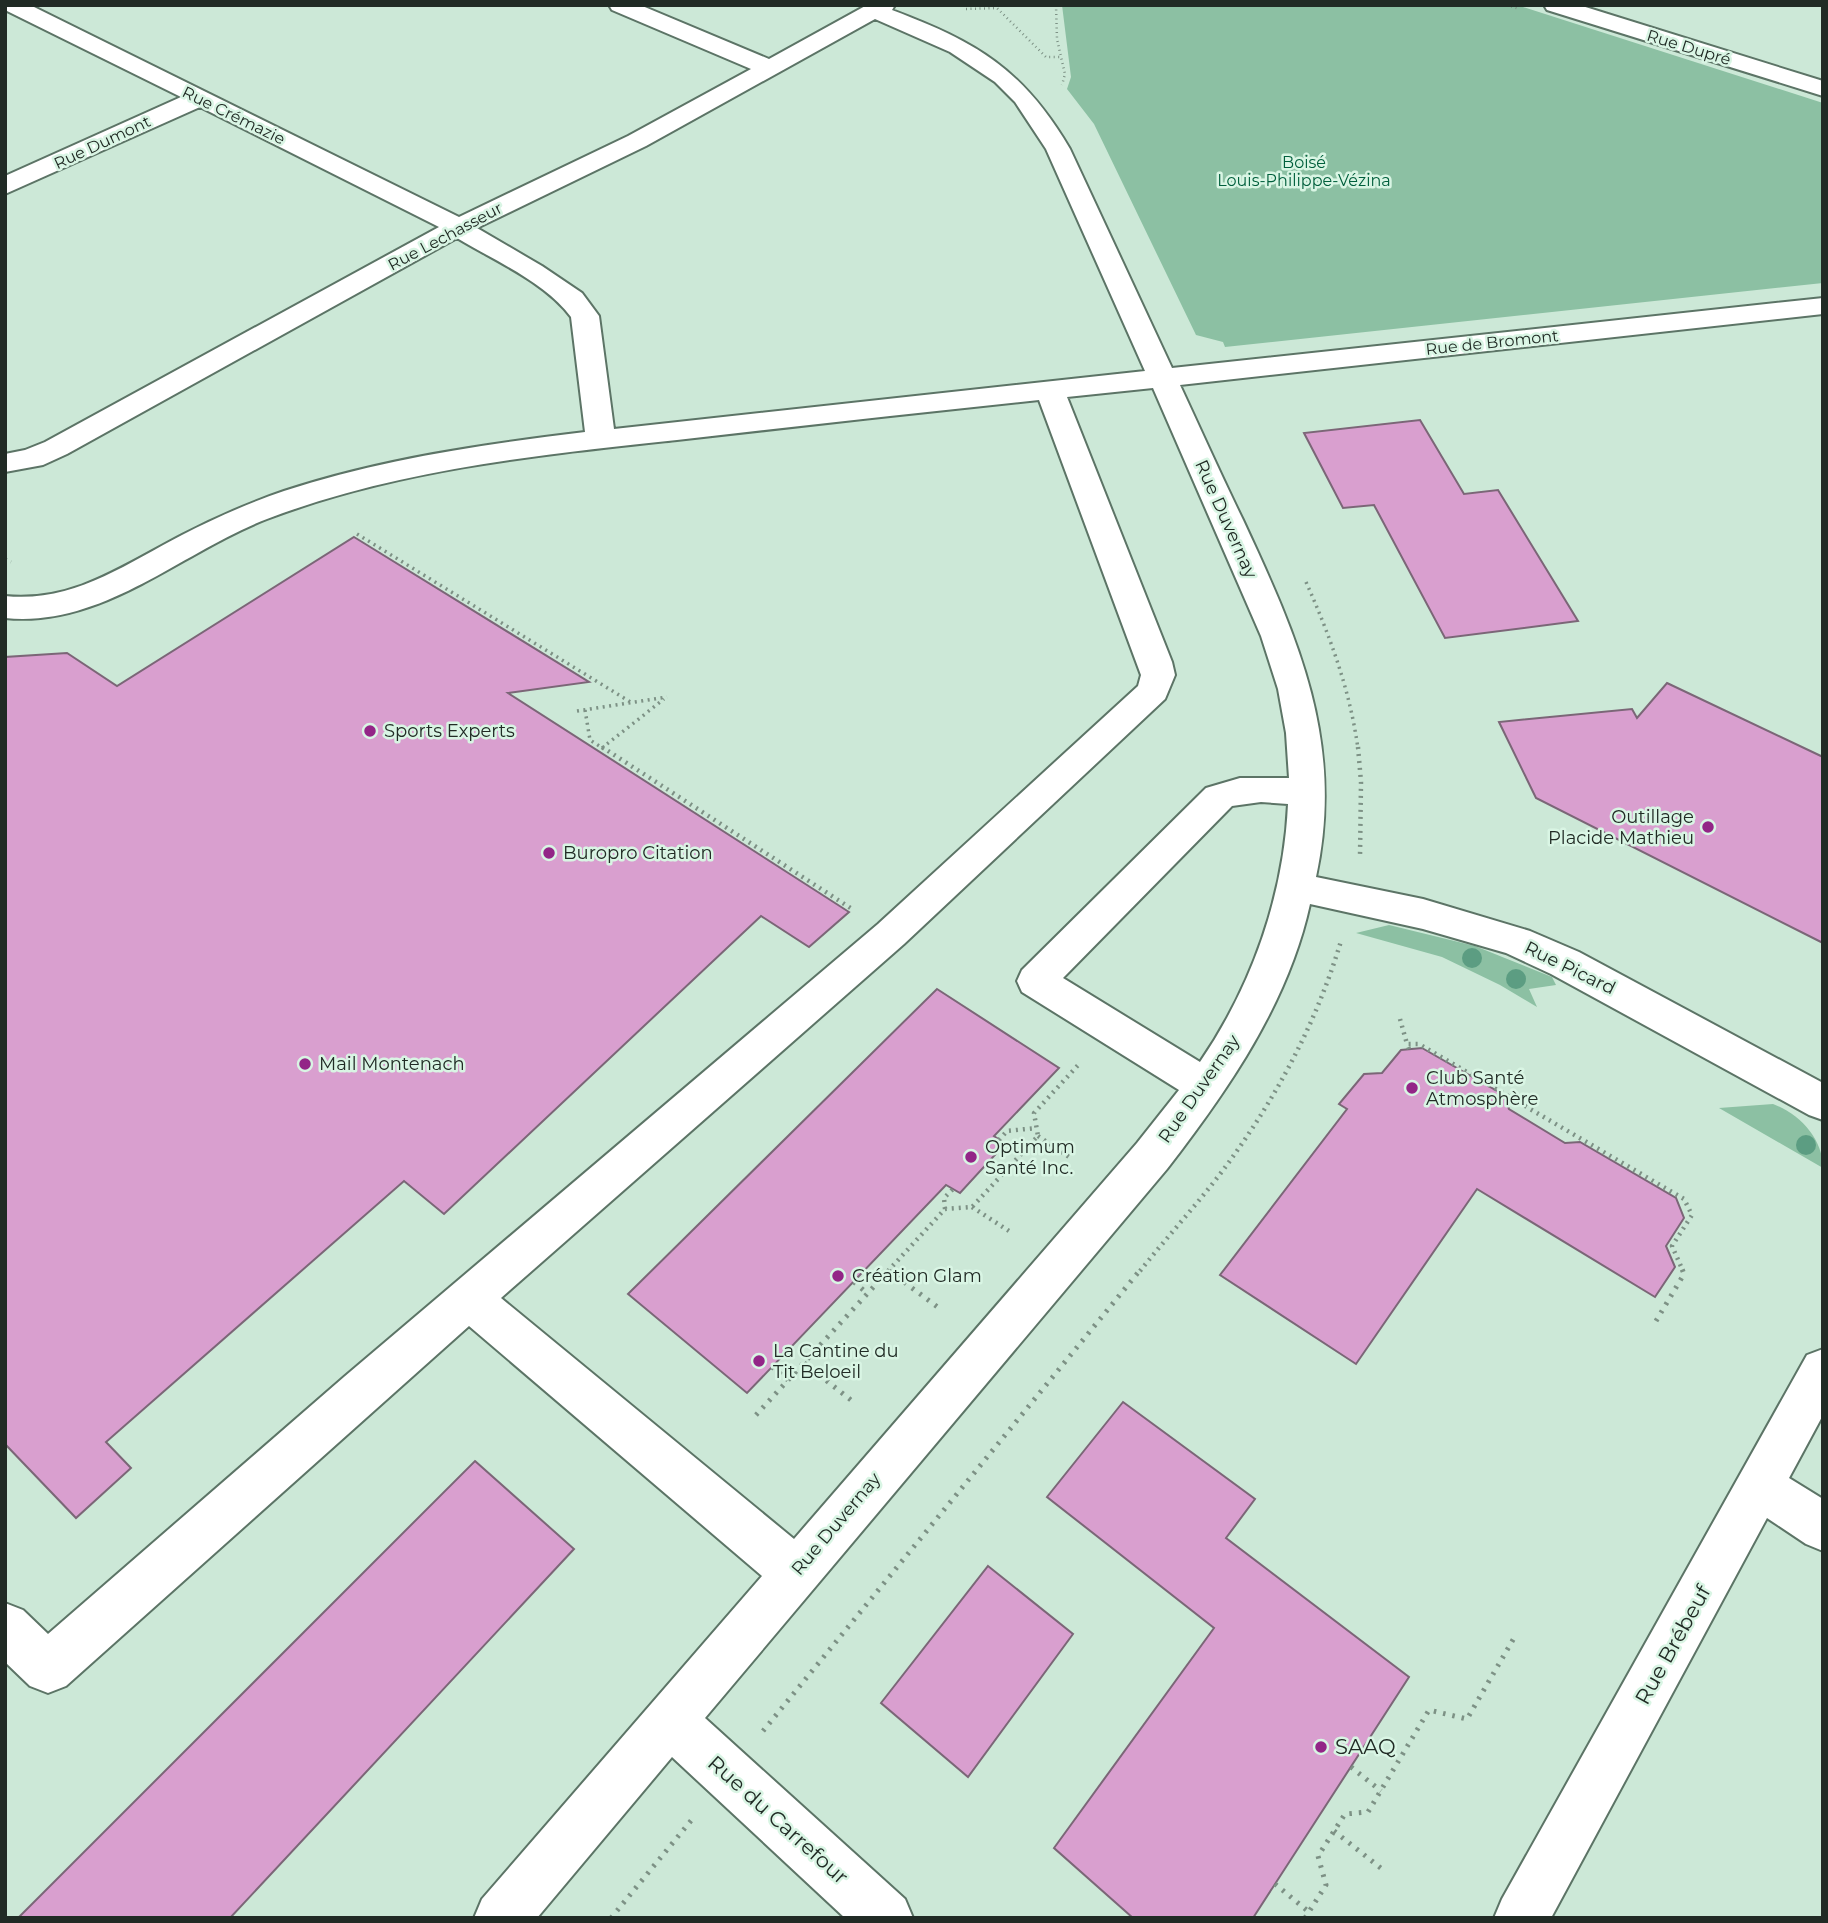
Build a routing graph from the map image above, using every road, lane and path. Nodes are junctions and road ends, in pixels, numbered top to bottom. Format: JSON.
{"nodes":[{"id":1,"x":12,"y":5,"type":"edge"},
{"id":2,"x":620,"y":5,"type":"edge"},
{"id":3,"x":1056,"y":5,"type":"edge"},
{"id":4,"x":1555,"y":5,"type":"edge"},
{"id":5,"x":880,"y":8,"type":"edge"},
{"id":6,"x":1061,"y":57,"type":"dead end"},
{"id":7,"x":770,"y":68,"type":"junction"},
{"id":8,"x":1823,"y":89,"type":"edge"},
{"id":9,"x":199,"y":98,"type":"junction"},
{"id":10,"x":5,"y":186,"type":"edge"},
{"id":11,"x":455,"y":229,"type":"junction"},
{"id":12,"x":1823,"y":306,"type":"edge"},
{"id":13,"x":1162,"y":377,"type":"junction"},
{"id":14,"x":1049,"y":390,"type":"junction"},
{"id":15,"x":601,"y":439,"type":"junction"},
{"id":16,"x":5,"y":463,"type":"edge"},
{"id":17,"x":357,"y":534,"type":"dead end"},
{"id":18,"x":5,"y":559,"type":"edge"},
{"id":19,"x":10,"y":562,"type":"dead end"},
{"id":20,"x":5,"y":607,"type":"edge"},
{"id":21,"x":632,"y":703,"type":"junction"},
{"id":22,"x":585,"y":710,"type":"junction"},
{"id":23,"x":577,"y":711,"type":"dead end"},
{"id":24,"x":602,"y":748,"type":"junction"},
{"id":25,"x":1306,"y":792,"type":"junction"},
{"id":26,"x":1296,"y":887,"type":"junction"},
{"id":27,"x":850,"y":908,"type":"dead end"},
{"id":28,"x":1343,"y":935,"type":"dead end"},
{"id":29,"x":1400,"y":1019,"type":"dead end"},
{"id":30,"x":1072,"y":1072,"type":"dead end"},
{"id":31,"x":1206,"y":1086,"type":"junction"},
{"id":32,"x":1823,"y":1103,"type":"edge"},
{"id":33,"x":1036,"y":1128,"type":"junction"},
{"id":34,"x":1038,"y":1136,"type":"junction"},
{"id":35,"x":999,"y":1140,"type":"dead end"},
{"id":36,"x":1072,"y":1159,"type":"dead end"},
{"id":37,"x":953,"y":1189,"type":"dead end"},
{"id":38,"x":972,"y":1207,"type":"junction"},
{"id":39,"x":945,"y":1209,"type":"junction"},
{"id":40,"x":1009,"y":1231,"type":"dead end"},
{"id":41,"x":888,"y":1271,"type":"junction"},
{"id":42,"x":854,"y":1282,"type":"dead end"},
{"id":43,"x":867,"y":1294,"type":"junction"},
{"id":44,"x":470,"y":1298,"type":"junction"},
{"id":45,"x":939,"y":1308,"type":"dead end"},
{"id":46,"x":1656,"y":1321,"type":"dead end"},
{"id":47,"x":804,"y":1363,"type":"junction"},
{"id":48,"x":772,"y":1367,"type":"dead end"},
{"id":49,"x":1823,"y":1370,"type":"edge"},
{"id":50,"x":788,"y":1380,"type":"junction"},
{"id":51,"x":856,"y":1404,"type":"dead end"},
{"id":52,"x":757,"y":1415,"type":"dead end"},
{"id":53,"x":1760,"y":1487,"type":"junction"},
{"id":54,"x":1823,"y":1527,"type":"edge"},
{"id":55,"x":796,"y":1572,"type":"junction"},
{"id":56,"x":5,"y":1628,"type":"edge"},
{"id":57,"x":1514,"y":1638,"type":"dead end"},
{"id":58,"x":671,"y":1722,"type":"junction"},
{"id":59,"x":767,"y":1727,"type":"dead end"},
{"id":60,"x":1351,"y":1767,"type":"dead end"},
{"id":61,"x":1381,"y":1791,"type":"junction"},
{"id":62,"x":693,"y":1818,"type":"dead end"},
{"id":63,"x":1334,"y":1831,"type":"junction"},
{"id":64,"x":1382,"y":1869,"type":"dead end"},
{"id":65,"x":1275,"y":1884,"type":"dead end"},
{"id":66,"x":1307,"y":1915,"type":"edge"},
{"id":67,"x":501,"y":1918,"type":"edge"},
{"id":68,"x":611,"y":1918,"type":"edge"},
{"id":69,"x":886,"y":1918,"type":"edge"},
{"id":70,"x":1521,"y":1918,"type":"edge"}],
"edges":[{"from":1,"to":9,"type":"street","name":"Rue Crémazie"},
{"from":2,"to":7,"type":"street"},
{"from":3,"to":6,"type":"path"},
{"from":4,"to":8,"type":"street","name":"Rue Dupré"},
{"from":5,"to":7,"type":"street","name":"Rue Lechasseur"},
{"from":5,"to":13,"type":"street","name":"Rue Duvernay"},
{"from":7,"to":11,"type":"street","name":"Rue Lechasseur"},
{"from":9,"to":10,"type":"street","name":"Rue Dumont"},
{"from":9,"to":11,"type":"street","name":"Rue Crémazie"},
{"from":11,"to":15,"type":"street","name":"Rue Crémazie"},
{"from":11,"to":16,"type":"street","name":"Rue Lechasseur"},
{"from":12,"to":13,"type":"street","name":"Rue de Bromont"},
{"from":13,"to":14,"type":"street","name":"Rue de Bromont"},
{"from":13,"to":25,"type":"street","name":"Rue Duvernay"},
{"from":14,"to":15,"type":"street","name":"Rue de Bromont"},
{"from":14,"to":44,"type":"street"},
{"from":15,"to":20,"type":"street","name":"Rue de Bromont"},
{"from":17,"to":21,"type":"path"},
{"from":18,"to":19,"type":"path"},
{"from":21,"to":22,"type":"path"},
{"from":21,"to":24,"type":"path"},
{"from":22,"to":23,"type":"path"},
{"from":22,"to":24,"type":"path"},
{"from":24,"to":27,"type":"path"},
{"from":25,"to":26,"type":"street","name":"Rue Duvernay"},
{"from":25,"to":31,"type":"street"},
{"from":26,"to":31,"type":"street","name":"Rue Duvernay"},
{"from":26,"to":32,"type":"street","name":"Rue Picard"},
{"from":28,"to":59,"type":"path"},
{"from":29,"to":46,"type":"path"},
{"from":30,"to":33,"type":"path"},
{"from":31,"to":55,"type":"street","name":"Rue Duvernay"},
{"from":33,"to":34,"type":"path"},
{"from":33,"to":35,"type":"path"},
{"from":34,"to":36,"type":"path"},
{"from":34,"to":38,"type":"path"},
{"from":37,"to":39,"type":"path"},
{"from":38,"to":39,"type":"path"},
{"from":38,"to":40,"type":"path"},
{"from":39,"to":41,"type":"path"},
{"from":41,"to":43,"type":"path"},
{"from":41,"to":45,"type":"path"},
{"from":42,"to":43,"type":"path"},
{"from":43,"to":47,"type":"path"},
{"from":44,"to":55,"type":"street"},
{"from":44,"to":56,"type":"street"},
{"from":47,"to":50,"type":"path"},
{"from":47,"to":51,"type":"path"},
{"from":48,"to":50,"type":"path"},
{"from":49,"to":53,"type":"street","name":"Rue Brébeuf"},
{"from":50,"to":52,"type":"path"},
{"from":53,"to":54,"type":"street"},
{"from":53,"to":70,"type":"street","name":"Rue Brébeuf"},
{"from":55,"to":58,"type":"street","name":"Rue Duvernay"},
{"from":57,"to":61,"type":"path"},
{"from":58,"to":67,"type":"street","name":"Rue Duvernay"},
{"from":58,"to":69,"type":"street","name":"Rue du Carrefour"},
{"from":60,"to":61,"type":"path"},
{"from":61,"to":63,"type":"path"},
{"from":62,"to":68,"type":"path"},
{"from":63,"to":64,"type":"path"},
{"from":63,"to":66,"type":"path"},
{"from":65,"to":66,"type":"path"}]}
